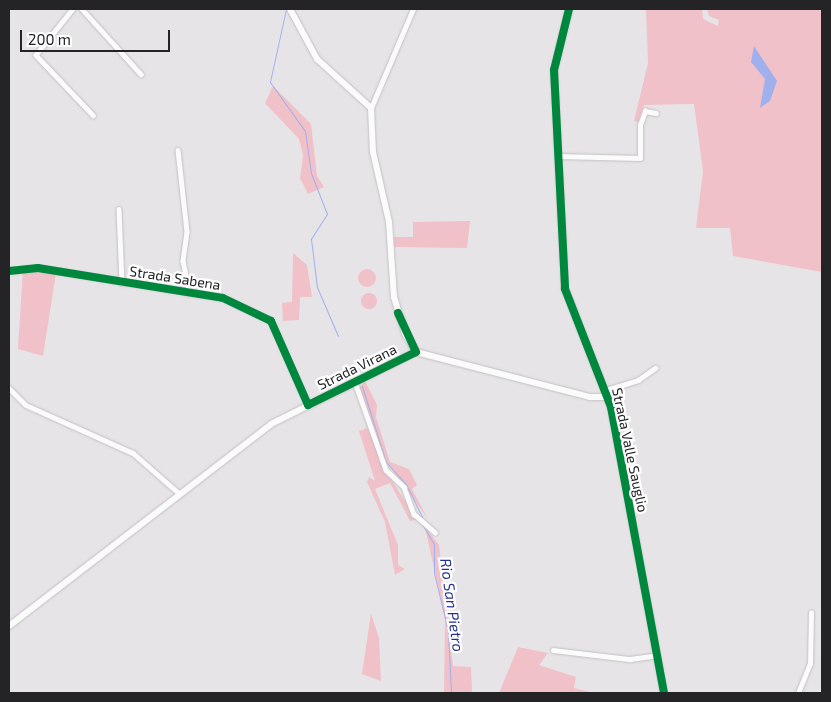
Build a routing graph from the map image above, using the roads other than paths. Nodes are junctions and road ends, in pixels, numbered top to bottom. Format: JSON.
{"nodes":[{"id":1,"x":73,"y":9,"type":"edge"},
{"id":2,"x":82,"y":9,"type":"edge"},
{"id":3,"x":290,"y":9,"type":"edge"},
{"id":4,"x":413,"y":9,"type":"edge"},
{"id":5,"x":569,"y":9,"type":"edge"},
{"id":6,"x":141,"y":74,"type":"dead end"},
{"id":7,"x":372,"y":108,"type":"junction"},
{"id":8,"x":656,"y":112,"type":"dead end"},
{"id":9,"x":92,"y":115,"type":"dead end"},
{"id":10,"x":178,"y":150,"type":"dead end"},
{"id":11,"x":556,"y":156,"type":"junction"},
{"id":12,"x":119,"y":209,"type":"dead end"},
{"id":13,"x":9,"y":271,"type":"edge"},
{"id":14,"x":122,"y":283,"type":"junction"},
{"id":15,"x":190,"y":292,"type":"junction"},
{"id":16,"x":416,"y":352,"type":"junction"},
{"id":17,"x":655,"y":368,"type":"dead end"},
{"id":18,"x":355,"y":382,"type":"junction"},
{"id":19,"x":9,"y":388,"type":"edge"},
{"id":20,"x":607,"y":393,"type":"junction"},
{"id":21,"x":308,"y":406,"type":"junction"},
{"id":22,"x":180,"y":494,"type":"junction"},
{"id":23,"x":435,"y":532,"type":"dead end"},
{"id":24,"x":811,"y":613,"type":"dead end"},
{"id":25,"x":9,"y":626,"type":"edge"},
{"id":26,"x":553,"y":650,"type":"dead end"},
{"id":27,"x":657,"y":656,"type":"junction"},
{"id":28,"x":664,"y":693,"type":"edge"},
{"id":29,"x":798,"y":693,"type":"edge"}],
"edges":[{"from":1,"to":9,"type":"street"},
{"from":2,"to":6,"type":"street"},
{"from":3,"to":7,"type":"street"},
{"from":4,"to":7,"type":"street"},
{"from":5,"to":11,"type":"street","name":"Strada Valle Sauglio"},
{"from":7,"to":16,"type":"street"},
{"from":8,"to":11,"type":"street"},
{"from":10,"to":15,"type":"street"},
{"from":11,"to":20,"type":"street","name":"Strada Valle Sauglio"},
{"from":12,"to":14,"type":"street"},
{"from":13,"to":14,"type":"street","name":"Strada Sabena"},
{"from":14,"to":15,"type":"street","name":"Strada Sabena"},
{"from":15,"to":21,"type":"street","name":"Strada Sabena"},
{"from":16,"to":18,"type":"street","name":"Strada Virana"},
{"from":16,"to":20,"type":"street","name":"Strada Virana"},
{"from":17,"to":20,"type":"street"},
{"from":18,"to":21,"type":"street","name":"Strada Virana"},
{"from":18,"to":23,"type":"street"},
{"from":19,"to":22,"type":"street"},
{"from":20,"to":27,"type":"street","name":"Strada Valle Sauglio"},
{"from":21,"to":22,"type":"street","name":"Strada Virana"},
{"from":22,"to":25,"type":"street","name":"Strada Virana"},
{"from":24,"to":29,"type":"street"},
{"from":26,"to":27,"type":"street"},
{"from":27,"to":28,"type":"street","name":"Strada Valle Sauglio"}]}
